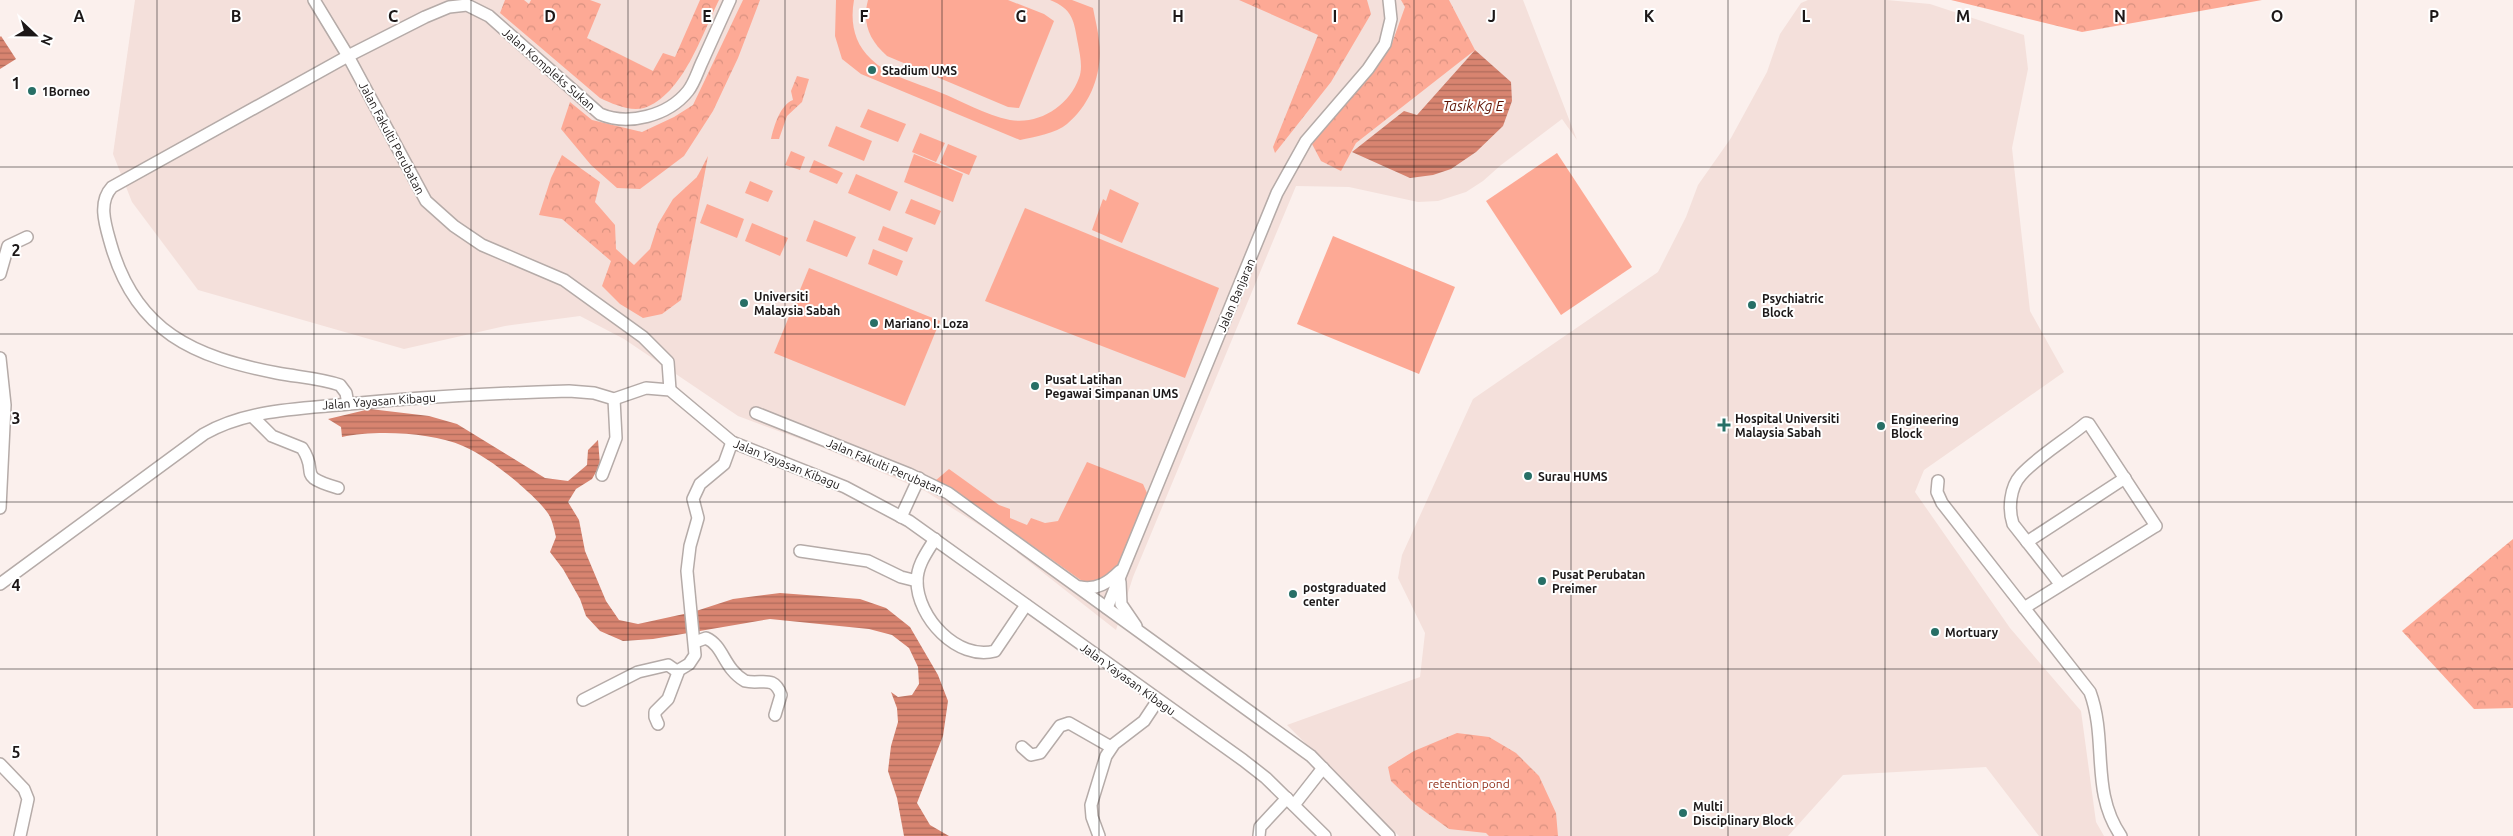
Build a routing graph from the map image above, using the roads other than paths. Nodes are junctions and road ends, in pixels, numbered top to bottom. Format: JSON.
{"nodes":[{"id":1,"x":314,"y":0,"type":"edge"},
{"id":2,"x":730,"y":0,"type":"edge"},
{"id":3,"x":1389,"y":0,"type":"edge"},
{"id":4,"x":348,"y":56,"type":"junction"},
{"id":5,"x":27,"y":237,"type":"dead end"},
{"id":6,"x":0,"y":274,"type":"edge"},
{"id":7,"x":0,"y":358,"type":"edge"},
{"id":8,"x":670,"y":390,"type":"junction"},
{"id":9,"x":614,"y":399,"type":"junction"},
{"id":10,"x":348,"y":404,"type":"junction"},
{"id":11,"x":756,"y":413,"type":"dead end"},
{"id":12,"x":253,"y":417,"type":"junction"},
{"id":13,"x":732,"y":442,"type":"junction"},
{"id":14,"x":602,"y":475,"type":"dead end"},
{"id":15,"x":919,"y":478,"type":"junction"},
{"id":16,"x":2125,"y":478,"type":"junction"},
{"id":17,"x":1938,"y":481,"type":"dead end"},
{"id":18,"x":338,"y":488,"type":"dead end"},
{"id":19,"x":0,"y":508,"type":"edge"},
{"id":20,"x":902,"y":517,"type":"junction"},
{"id":21,"x":935,"y":539,"type":"junction"},
{"id":22,"x":2027,"y":542,"type":"junction"},
{"id":23,"x":800,"y":551,"type":"dead end"},
{"id":24,"x":1123,"y":568,"type":"junction"},
{"id":25,"x":917,"y":581,"type":"junction"},
{"id":26,"x":0,"y":584,"type":"edge"},
{"id":27,"x":2061,"y":585,"type":"junction"},
{"id":28,"x":1078,"y":587,"type":"junction"},
{"id":29,"x":1026,"y":605,"type":"junction"},
{"id":30,"x":1106,"y":608,"type":"junction"},
{"id":31,"x":2024,"y":608,"type":"junction"},
{"id":32,"x":1139,"y":632,"type":"junction"},
{"id":33,"x":694,"y":638,"type":"junction"},
{"id":34,"x":678,"y":672,"type":"junction"},
{"id":35,"x":583,"y":700,"type":"dead end"},
{"id":36,"x":1158,"y":700,"type":"junction"},
{"id":37,"x":775,"y":715,"type":"dead end"},
{"id":38,"x":658,"y":724,"type":"dead end"},
{"id":39,"x":1022,"y":747,"type":"dead end"},
{"id":40,"x":1111,"y":747,"type":"junction"},
{"id":41,"x":0,"y":764,"type":"edge"},
{"id":42,"x":1323,"y":768,"type":"junction"},
{"id":43,"x":1290,"y":801,"type":"junction"},
{"id":44,"x":20,"y":836,"type":"edge"},
{"id":45,"x":1099,"y":836,"type":"edge"},
{"id":46,"x":1259,"y":836,"type":"edge"},
{"id":47,"x":1325,"y":836,"type":"edge"},
{"id":48,"x":1389,"y":836,"type":"edge"},
{"id":49,"x":2121,"y":836,"type":"edge"}],
"edges":[{"from":1,"to":4,"type":"street","name":"Jalan Fakulti Perubatan"},
{"from":2,"to":4,"type":"street","name":"Jalan Kompleks Sukan"},
{"from":3,"to":24,"type":"street","name":"Jalan Banjaran"},
{"from":4,"to":8,"type":"street","name":"Jalan Fakulti Perubatan"},
{"from":4,"to":10,"type":"street","name":"Jalan Kompleks Sukan"},
{"from":5,"to":6,"type":"street"},
{"from":7,"to":19,"type":"street"},
{"from":8,"to":9,"type":"street"},
{"from":8,"to":13,"type":"street","name":"Jalan Yayasan Kibagu"},
{"from":9,"to":10,"type":"street","name":"Jalan Yayasan Kibagu"},
{"from":9,"to":14,"type":"street"},
{"from":10,"to":12,"type":"street","name":"Jalan Yayasan Kibagu"},
{"from":11,"to":15,"type":"street","name":"Jalan Fakulti Perubatan"},
{"from":12,"to":18,"type":"street"},
{"from":12,"to":26,"type":"street","name":"Jalan Yayasan Kibagu"},
{"from":13,"to":20,"type":"street","name":"Jalan Yayasan Kibagu"},
{"from":13,"to":33,"type":"street"},
{"from":15,"to":20,"type":"street"},
{"from":15,"to":28,"type":"street","name":"Jalan Fakulti Perubatan"},
{"from":16,"to":22,"type":"street"},
{"from":16,"to":22,"type":"street"},
{"from":16,"to":27,"type":"street"},
{"from":17,"to":31,"type":"street"},
{"from":20,"to":21,"type":"street","name":"Jalan Yayasan Kibagu"},
{"from":21,"to":25,"type":"street"},
{"from":21,"to":29,"type":"street","name":"Jalan Yayasan Kibagu"},
{"from":22,"to":27,"type":"street"},
{"from":23,"to":25,"type":"street"},
{"from":24,"to":28,"type":"street"},
{"from":24,"to":30,"type":"street","name":"Jalan Banjaran"},
{"from":24,"to":32,"type":"street"},
{"from":25,"to":29,"type":"street"},
{"from":27,"to":31,"type":"street"},
{"from":28,"to":30,"type":"street","name":"Jalan Fakulti Perubatan"},
{"from":29,"to":36,"type":"street","name":"Jalan Yayasan Kibagu"},
{"from":30,"to":32,"type":"street","name":"Jalan Fakulti Perubatan"},
{"from":31,"to":49,"type":"street"},
{"from":32,"to":42,"type":"street","name":"Jalan Fakulti Perubatan"},
{"from":33,"to":34,"type":"street"},
{"from":33,"to":37,"type":"street"},
{"from":34,"to":35,"type":"street"},
{"from":34,"to":38,"type":"street"},
{"from":36,"to":40,"type":"street"},
{"from":36,"to":43,"type":"street","name":"Jalan Yayasan Kibagu"},
{"from":39,"to":40,"type":"street"},
{"from":40,"to":45,"type":"street"},
{"from":41,"to":44,"type":"street"},
{"from":42,"to":43,"type":"street"},
{"from":42,"to":48,"type":"street","name":"Jalan Fakulti Perubatan"},
{"from":43,"to":46,"type":"street"},
{"from":43,"to":47,"type":"street","name":"Jalan Yayasan Kibagu"}]}
